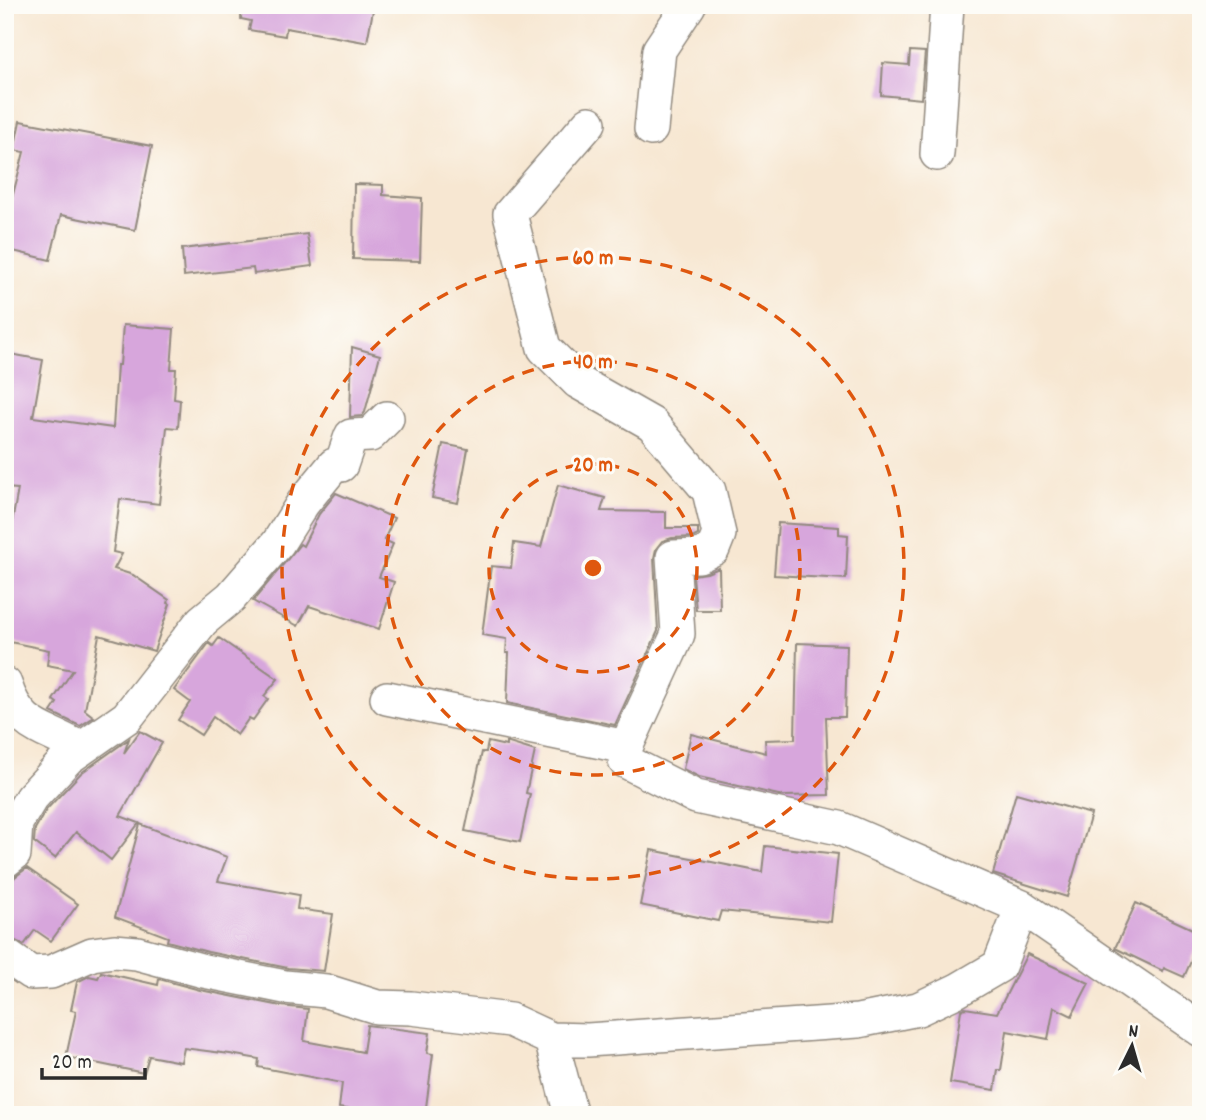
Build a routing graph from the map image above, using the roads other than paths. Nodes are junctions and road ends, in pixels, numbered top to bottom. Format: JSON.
{"nodes":[{"id":1,"x":689,"y":5,"type":"edge"},
{"id":2,"x":947,"y":5,"type":"edge"},
{"id":3,"x":589,"y":123,"type":"dead end"},
{"id":4,"x":651,"y":129,"type":"dead end"},
{"id":5,"x":937,"y":154,"type":"dead end"},
{"id":6,"x":387,"y":418,"type":"dead end"},
{"id":7,"x":5,"y":684,"type":"edge"},
{"id":8,"x":387,"y":698,"type":"dead end"},
{"id":9,"x":626,"y":747,"type":"junction"},
{"id":10,"x":81,"y":749,"type":"junction"},
{"id":11,"x":5,"y":862,"type":"edge"},
{"id":12,"x":1022,"y":907,"type":"junction"},
{"id":13,"x":5,"y":955,"type":"edge"},
{"id":14,"x":1201,"y":1030,"type":"edge"},
{"id":15,"x":551,"y":1039,"type":"junction"},
{"id":16,"x":571,"y":1115,"type":"edge"}],
"edges":[{"from":1,"to":4,"type":"street"},
{"from":2,"to":5,"type":"street"},
{"from":3,"to":9,"type":"street"},
{"from":6,"to":10,"type":"street"},
{"from":7,"to":10,"type":"street"},
{"from":8,"to":9,"type":"street"},
{"from":9,"to":12,"type":"street"},
{"from":10,"to":11,"type":"street"},
{"from":12,"to":14,"type":"street"},
{"from":12,"to":15,"type":"street"},
{"from":13,"to":15,"type":"street"},
{"from":15,"to":16,"type":"street"}]}
